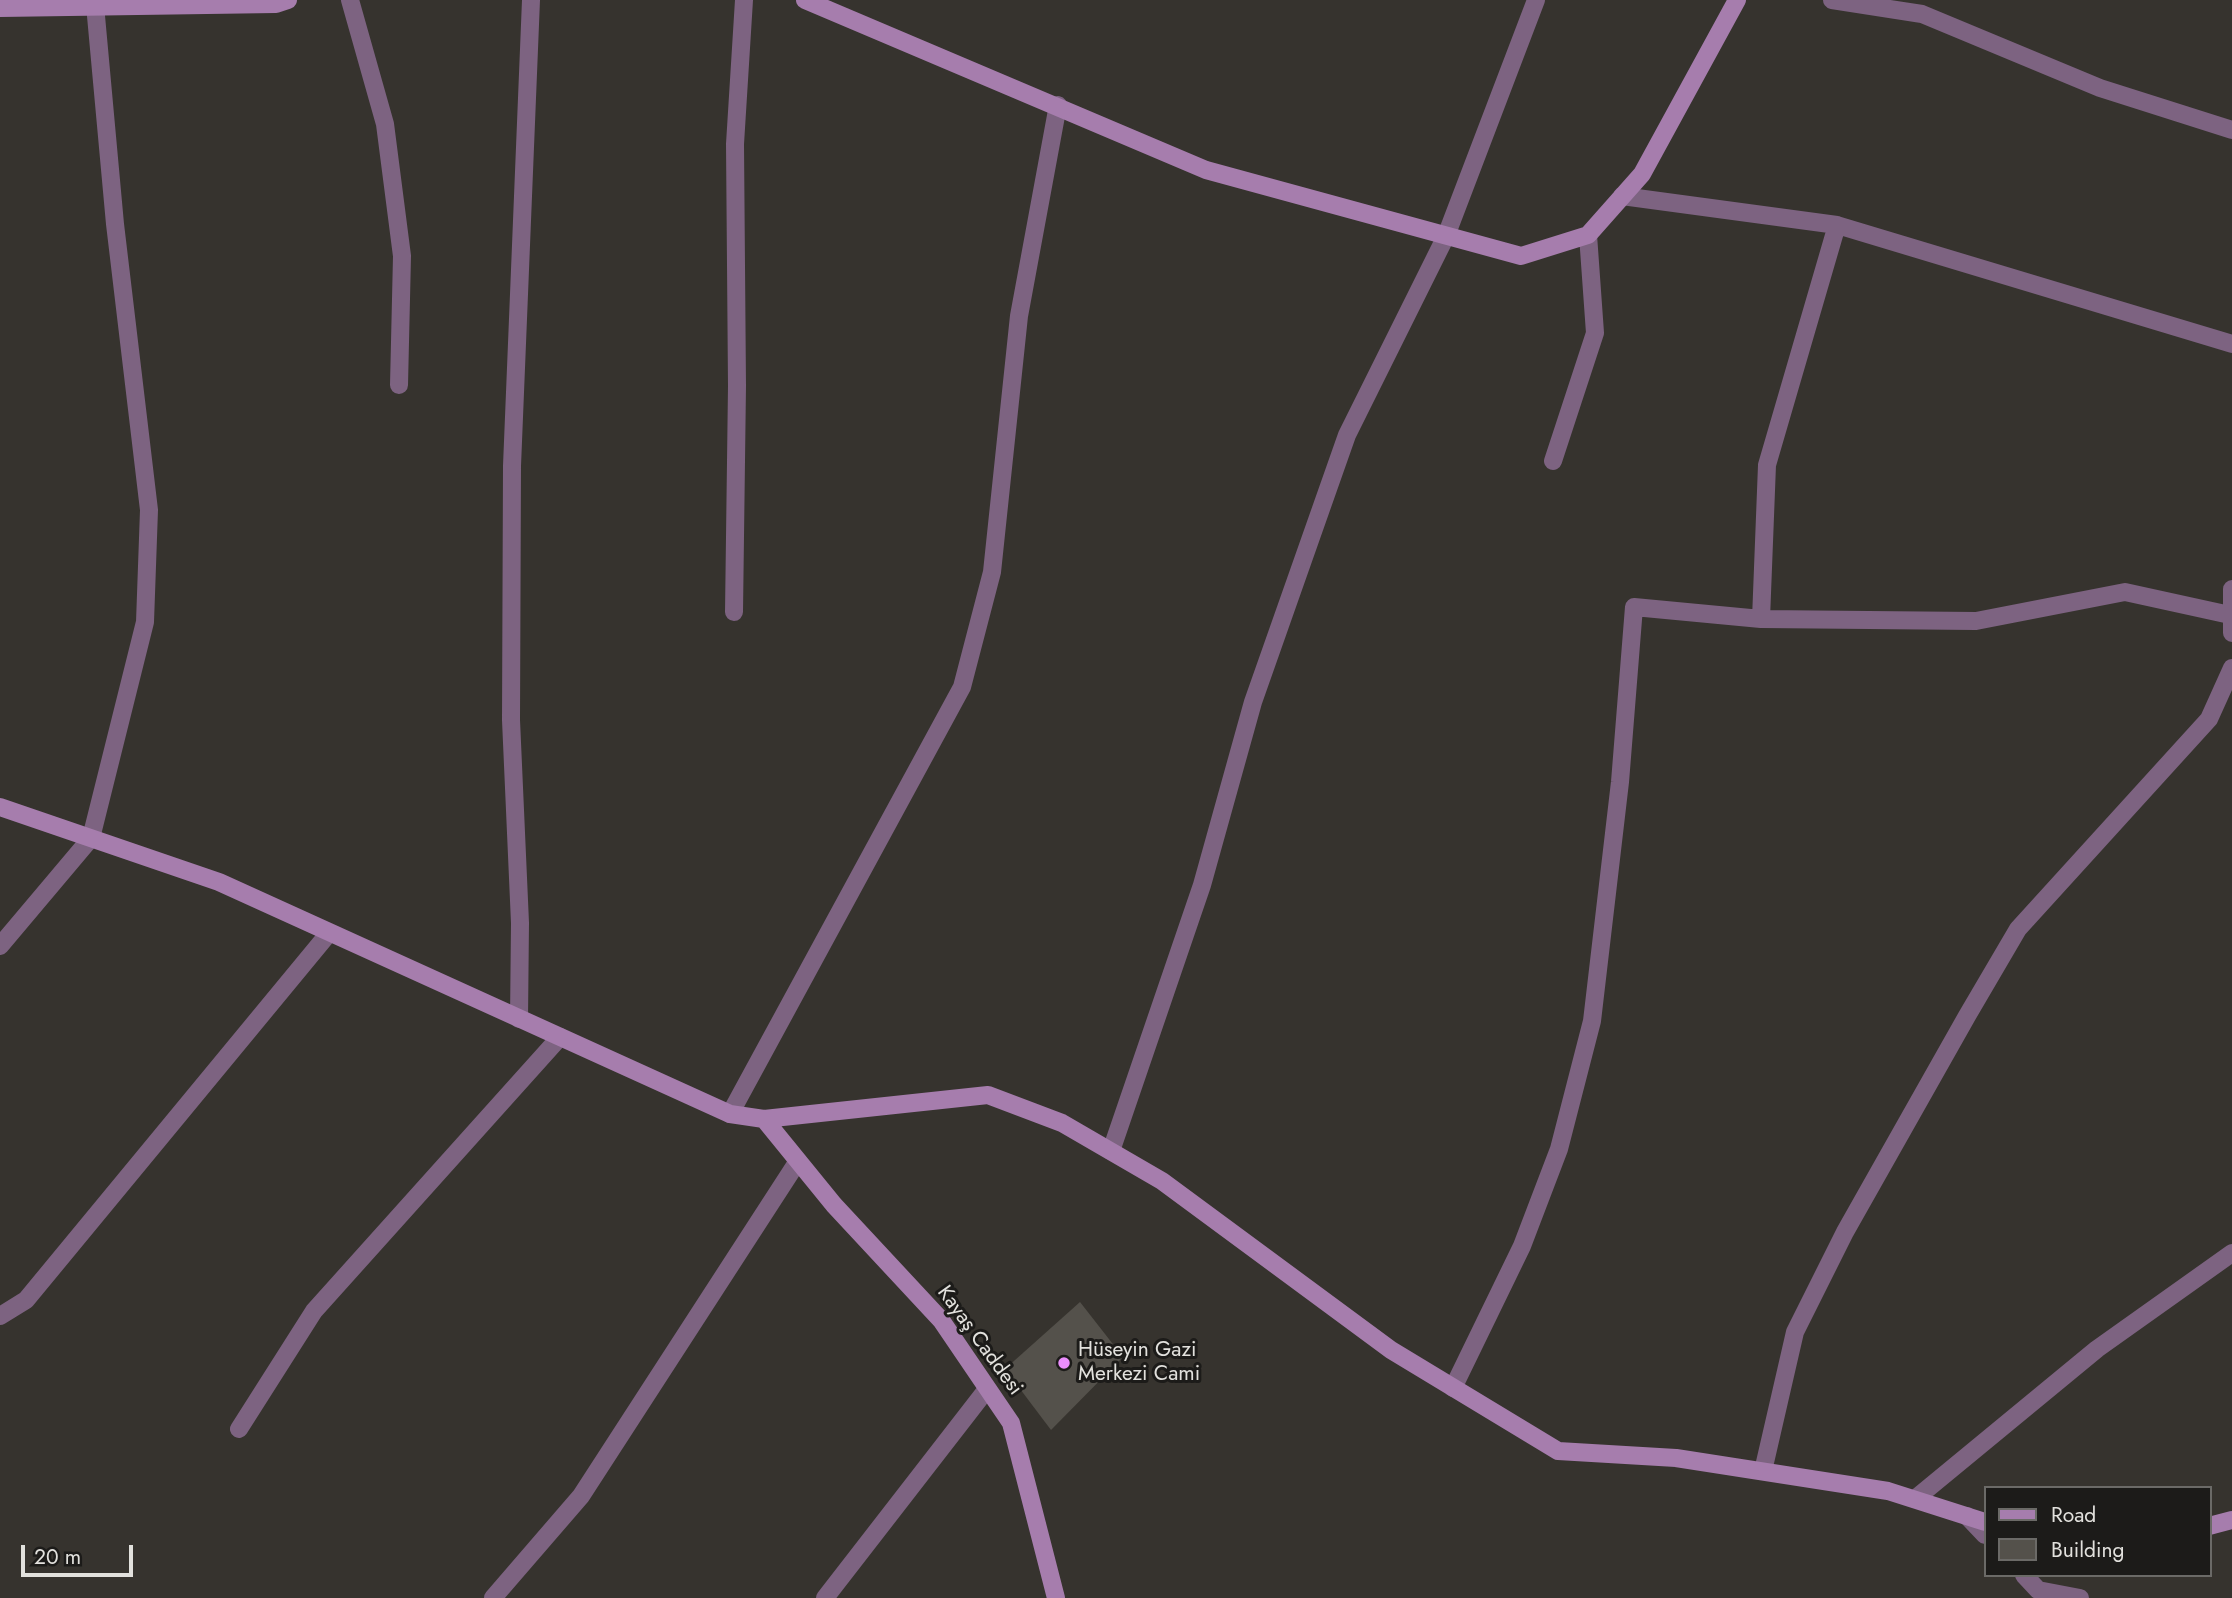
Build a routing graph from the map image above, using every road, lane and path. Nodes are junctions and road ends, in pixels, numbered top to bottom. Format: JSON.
{"nodes":[{"id":1,"x":288,"y":0,"type":"edge"},
{"id":2,"x":350,"y":0,"type":"edge"},
{"id":3,"x":531,"y":0,"type":"edge"},
{"id":4,"x":744,"y":0,"type":"edge"},
{"id":5,"x":805,"y":0,"type":"edge"},
{"id":6,"x":1535,"y":0,"type":"edge"},
{"id":7,"x":1737,"y":0,"type":"edge"},
{"id":8,"x":1832,"y":0,"type":"edge"},
{"id":9,"x":94,"y":5,"type":"junction"},
{"id":10,"x":0,"y":8,"type":"edge"},
{"id":11,"x":1058,"y":105,"type":"junction"},
{"id":12,"x":2232,"y":130,"type":"edge"},
{"id":13,"x":1622,"y":195,"type":"junction"},
{"id":14,"x":1837,"y":225,"type":"junction"},
{"id":15,"x":1588,"y":234,"type":"junction"},
{"id":16,"x":1446,"y":236,"type":"junction"},
{"id":17,"x":2232,"y":344,"type":"edge"},
{"id":18,"x":399,"y":385,"type":"dead end"},
{"id":19,"x":1553,"y":461,"type":"dead end"},
{"id":20,"x":2232,"y":589,"type":"edge"},
{"id":21,"x":734,"y":612,"type":"dead end"},
{"id":22,"x":2230,"y":615,"type":"junction"},
{"id":23,"x":1761,"y":620,"type":"junction"},
{"id":24,"x":2232,"y":634,"type":"edge"},
{"id":25,"x":2232,"y":668,"type":"edge"},
{"id":26,"x":0,"y":807,"type":"edge"},
{"id":27,"x":91,"y":838,"type":"junction"},
{"id":28,"x":329,"y":933,"type":"junction"},
{"id":29,"x":0,"y":946,"type":"edge"},
{"id":30,"x":519,"y":1019,"type":"junction"},
{"id":31,"x":560,"y":1037,"type":"junction"},
{"id":32,"x":730,"y":1114,"type":"junction"},
{"id":33,"x":764,"y":1119,"type":"junction"},
{"id":34,"x":1111,"y":1151,"type":"junction"},
{"id":35,"x":798,"y":1161,"type":"junction"},
{"id":36,"x":2232,"y":1253,"type":"edge"},
{"id":37,"x":0,"y":1316,"type":"edge"},
{"id":38,"x":987,"y":1388,"type":"junction"},
{"id":39,"x":1453,"y":1388,"type":"junction"},
{"id":40,"x":239,"y":1429,"type":"dead end"},
{"id":41,"x":1763,"y":1471,"type":"junction"},
{"id":42,"x":1915,"y":1499,"type":"junction"},
{"id":43,"x":1967,"y":1516,"type":"junction"},
{"id":44,"x":2232,"y":1520,"type":"edge"},
{"id":45,"x":1983,"y":1521,"type":"edge"},
{"id":46,"x":2211,"y":1525,"type":"edge"},
{"id":47,"x":1983,"y":1533,"type":"edge"},
{"id":48,"x":2026,"y":1577,"type":"edge"},
{"id":49,"x":493,"y":1598,"type":"edge"},
{"id":50,"x":825,"y":1598,"type":"edge"},
{"id":51,"x":1056,"y":1598,"type":"edge"},
{"id":52,"x":2080,"y":1598,"type":"edge"}],
"edges":[{"from":1,"to":9,"type":"street"},
{"from":2,"to":18,"type":"street"},
{"from":3,"to":30,"type":"street"},
{"from":4,"to":21,"type":"street"},
{"from":5,"to":11,"type":"street"},
{"from":6,"to":16,"type":"street"},
{"from":7,"to":13,"type":"street"},
{"from":8,"to":12,"type":"street"},
{"from":9,"to":10,"type":"street"},
{"from":9,"to":27,"type":"street"},
{"from":11,"to":16,"type":"street"},
{"from":11,"to":32,"type":"street"},
{"from":13,"to":14,"type":"street"},
{"from":13,"to":15,"type":"street"},
{"from":14,"to":17,"type":"street"},
{"from":14,"to":23,"type":"street"},
{"from":15,"to":16,"type":"street"},
{"from":15,"to":19,"type":"street"},
{"from":16,"to":34,"type":"street"},
{"from":20,"to":22,"type":"street"},
{"from":22,"to":23,"type":"street"},
{"from":22,"to":24,"type":"street"},
{"from":23,"to":39,"type":"street"},
{"from":25,"to":41,"type":"street"},
{"from":26,"to":27,"type":"street"},
{"from":27,"to":28,"type":"street"},
{"from":27,"to":29,"type":"street"},
{"from":28,"to":30,"type":"street"},
{"from":28,"to":37,"type":"street"},
{"from":30,"to":31,"type":"street"},
{"from":31,"to":32,"type":"street"},
{"from":31,"to":40,"type":"street"},
{"from":32,"to":33,"type":"street"},
{"from":33,"to":34,"type":"street"},
{"from":33,"to":35,"type":"street","name":"Kayaş Caddesi"},
{"from":34,"to":39,"type":"street"},
{"from":35,"to":38,"type":"street","name":"Kayaş Caddesi"},
{"from":35,"to":49,"type":"street"},
{"from":36,"to":42,"type":"street"},
{"from":38,"to":50,"type":"street"},
{"from":38,"to":51,"type":"street","name":"Kayaş Caddesi"},
{"from":39,"to":41,"type":"street"},
{"from":41,"to":42,"type":"street"},
{"from":42,"to":43,"type":"street"},
{"from":43,"to":45,"type":"street"},
{"from":43,"to":47,"type":"street"},
{"from":44,"to":46,"type":"street"},
{"from":48,"to":52,"type":"street"}]}
